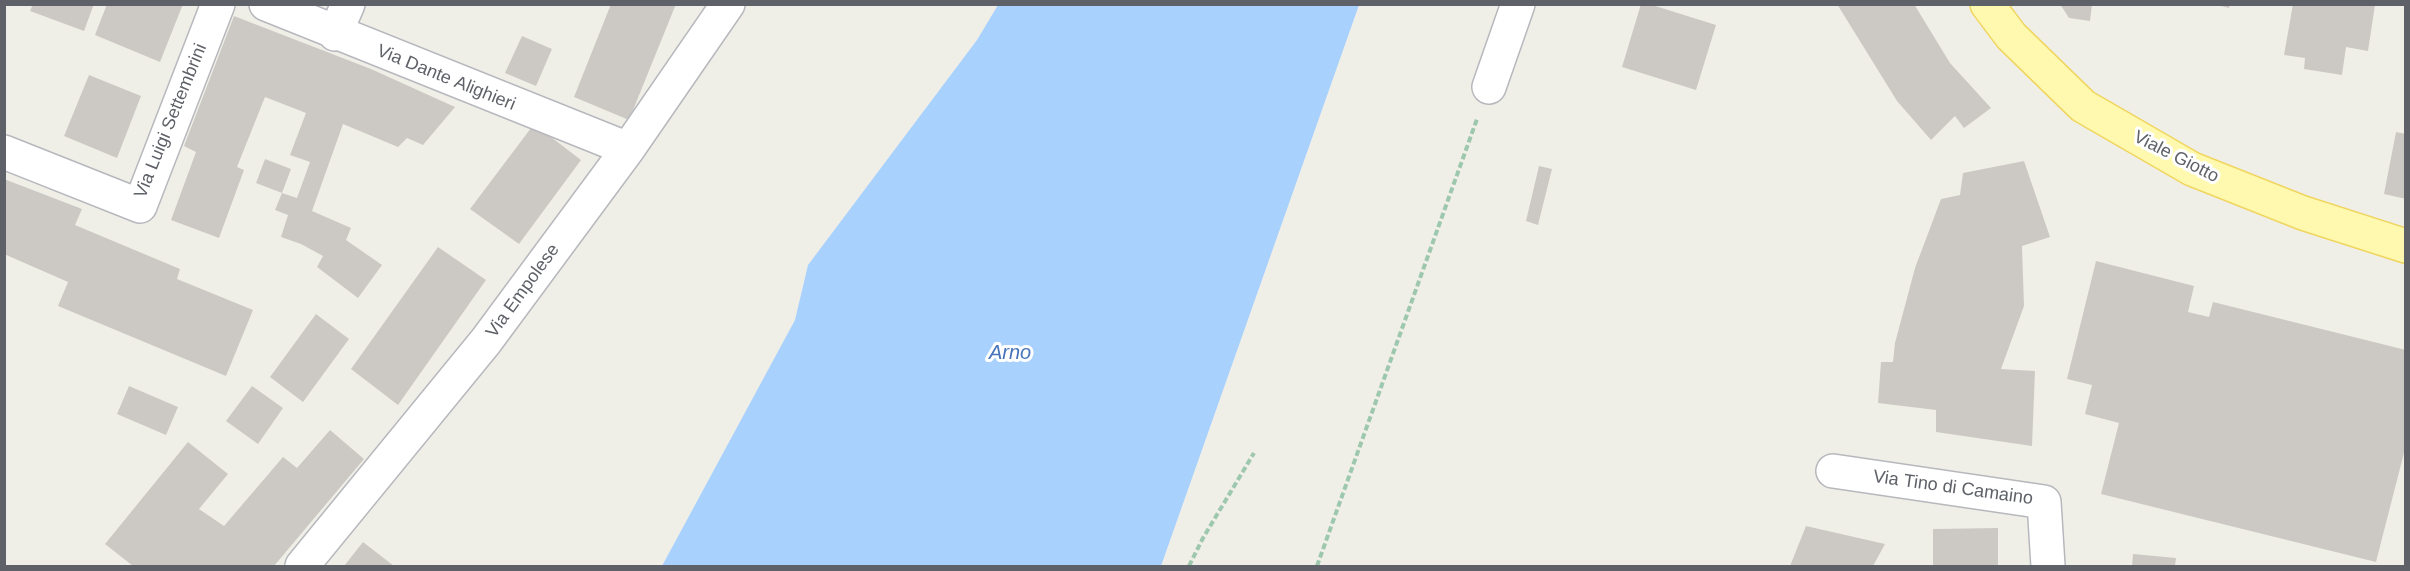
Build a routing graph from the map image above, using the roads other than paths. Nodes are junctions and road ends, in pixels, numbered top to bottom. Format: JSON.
{"nodes":[{"id":1,"x":218,"y":4,"type":"edge"},
{"id":2,"x":266,"y":4,"type":"edge"},
{"id":3,"x":348,"y":4,"type":"edge"},
{"id":4,"x":728,"y":4,"type":"edge"},
{"id":5,"x":1518,"y":4,"type":"edge"},
{"id":6,"x":1987,"y":4,"type":"edge"},
{"id":7,"x":335,"y":34,"type":"junction"},
{"id":8,"x":1489,"y":87,"type":"road end"},
{"id":9,"x":628,"y":149,"type":"junction"},
{"id":10,"x":4,"y":152,"type":"edge"},
{"id":11,"x":2406,"y":246,"type":"edge"},
{"id":12,"x":1833,"y":471,"type":"dead end"},
{"id":13,"x":302,"y":567,"type":"edge"},
{"id":14,"x":2048,"y":567,"type":"edge"}],
"edges":[{"from":1,"to":10,"type":"street","name":"Via Luigi Settembrini"},
{"from":2,"to":7,"type":"street","name":"Via Dante Alighieri"},
{"from":3,"to":7,"type":"street"},
{"from":4,"to":9,"type":"street","name":"Via Empolese"},
{"from":5,"to":8,"type":"street"},
{"from":6,"to":11,"type":"main road","name":"Viale Giotto"},
{"from":7,"to":9,"type":"street","name":"Via Dante Alighieri"},
{"from":9,"to":13,"type":"street","name":"Via Empolese"},
{"from":12,"to":14,"type":"street","name":"Via Tino di Camaino"}]}
